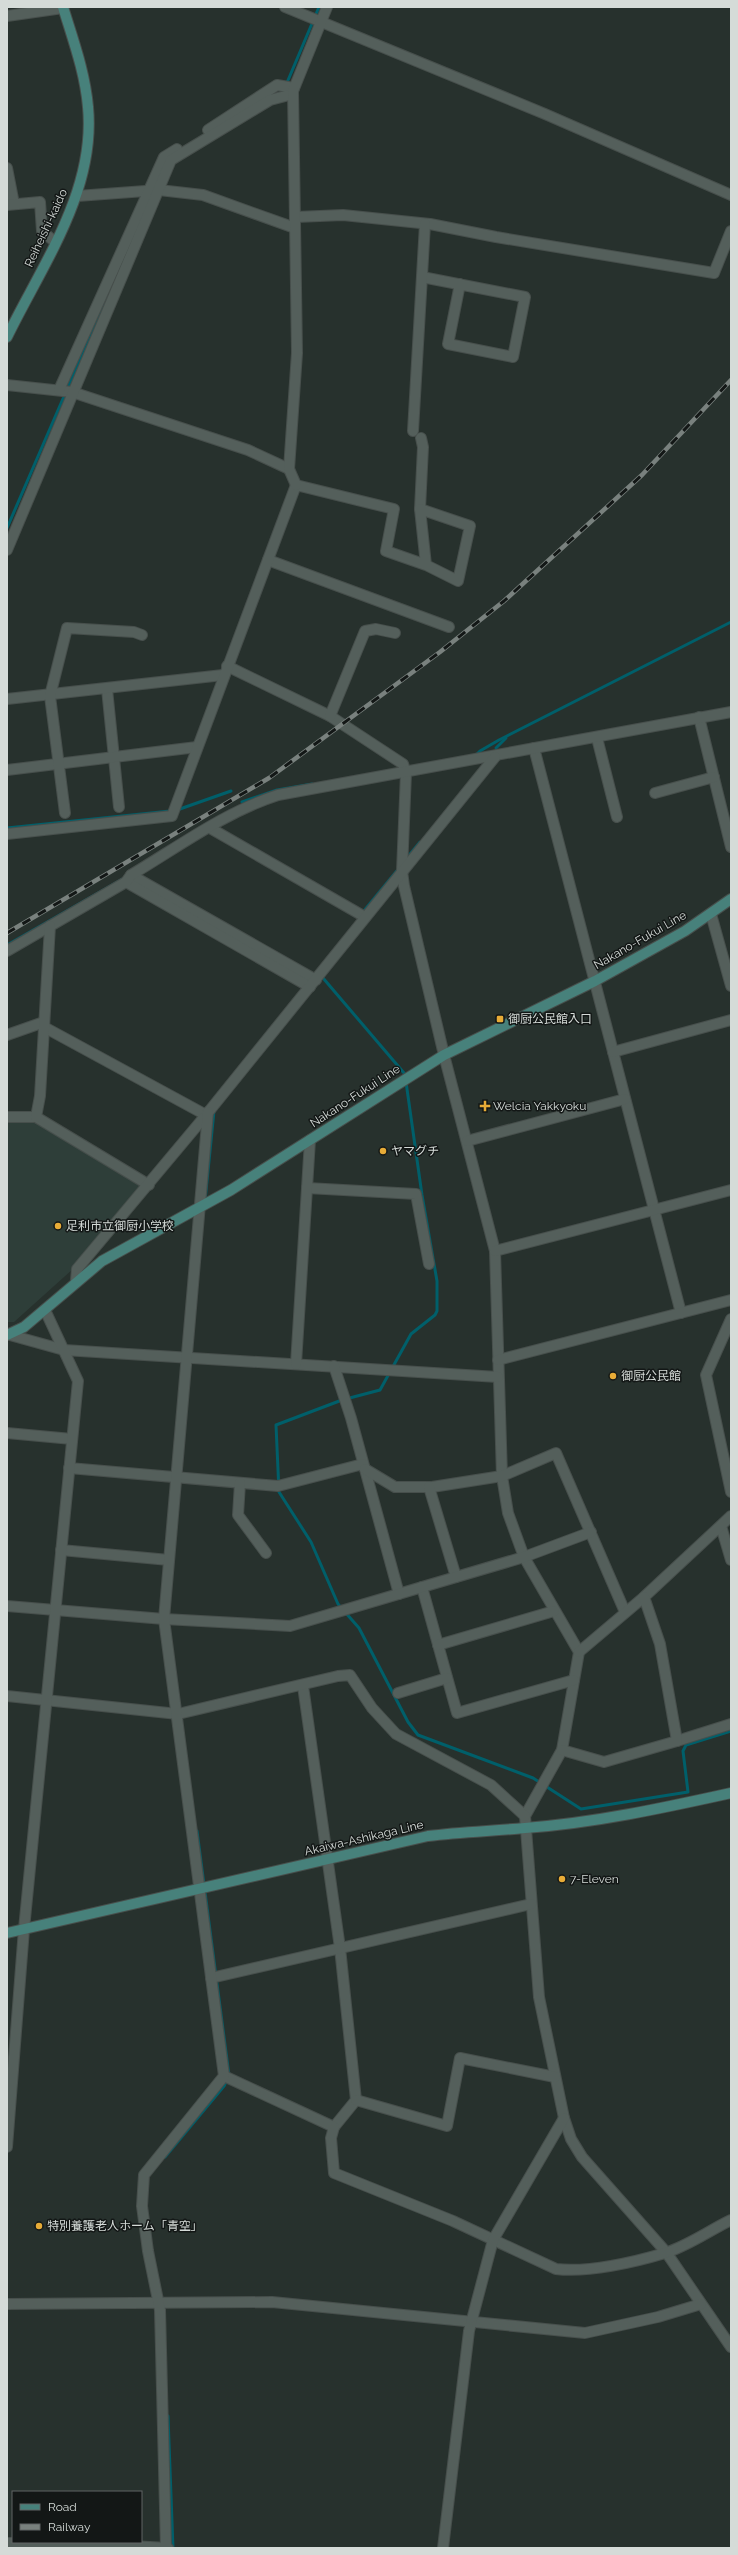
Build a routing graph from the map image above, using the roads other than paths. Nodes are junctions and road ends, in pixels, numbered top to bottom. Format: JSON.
{"nodes":[{"id":1,"x":63,"y":7,"type":"edge"},
{"id":2,"x":285,"y":7,"type":"edge"},
{"id":3,"x":327,"y":7,"type":"edge"},
{"id":4,"x":7,"y":16,"type":"edge"},
{"id":5,"x":320,"y":22,"type":"junction"},
{"id":6,"x":294,"y":91,"type":"junction"},
{"id":7,"x":7,"y":168,"type":"edge"},
{"id":8,"x":154,"y":190,"type":"junction"},
{"id":9,"x":731,"y":195,"type":"edge"},
{"id":10,"x":77,"y":196,"type":"junction"},
{"id":11,"x":10,"y":205,"type":"edge"},
{"id":12,"x":296,"y":217,"type":"junction"},
{"id":13,"x":424,"y":224,"type":"junction"},
{"id":14,"x":295,"y":228,"type":"junction"},
{"id":15,"x":731,"y":231,"type":"edge"},
{"id":16,"x":55,"y":242,"type":"junction"},
{"id":17,"x":422,"y":277,"type":"junction"},
{"id":18,"x":460,"y":284,"type":"junction"},
{"id":19,"x":7,"y":338,"type":"edge"},
{"id":20,"x":7,"y":385,"type":"edge"},
{"id":21,"x":65,"y":391,"type":"junction"},
{"id":22,"x":413,"y":431,"type":"dead end"},
{"id":23,"x":421,"y":438,"type":"dead end"},
{"id":24,"x":289,"y":469,"type":"junction"},
{"id":25,"x":296,"y":486,"type":"junction"},
{"id":26,"x":420,"y":509,"type":"junction"},
{"id":27,"x":7,"y":550,"type":"edge"},
{"id":28,"x":268,"y":560,"type":"junction"},
{"id":29,"x":426,"y":565,"type":"junction"},
{"id":30,"x":449,"y":627,"type":"dead end"},
{"id":31,"x":395,"y":633,"type":"dead end"},
{"id":32,"x":142,"y":635,"type":"dead end"},
{"id":33,"x":225,"y":671,"type":"junction"},
{"id":34,"x":107,"y":689,"type":"junction"},
{"id":35,"x":50,"y":696,"type":"junction"},
{"id":36,"x":7,"y":699,"type":"edge"},
{"id":37,"x":731,"y":712,"type":"edge"},
{"id":38,"x":330,"y":716,"type":"junction"},
{"id":39,"x":699,"y":717,"type":"junction"},
{"id":40,"x":597,"y":738,"type":"junction"},
{"id":41,"x":197,"y":747,"type":"junction"},
{"id":42,"x":534,"y":748,"type":"junction"},
{"id":43,"x":115,"y":757,"type":"junction"},
{"id":44,"x":495,"y":757,"type":"junction"},
{"id":45,"x":58,"y":765,"type":"junction"},
{"id":46,"x":7,"y":770,"type":"edge"},
{"id":47,"x":406,"y":773,"type":"junction"},
{"id":48,"x":714,"y":777,"type":"junction"},
{"id":49,"x":655,"y":793,"type":"dead end"},
{"id":50,"x":119,"y":807,"type":"dead end"},
{"id":51,"x":65,"y":813,"type":"dead end"},
{"id":52,"x":617,"y":817,"type":"dead end"},
{"id":53,"x":210,"y":828,"type":"junction"},
{"id":54,"x":7,"y":834,"type":"edge"},
{"id":55,"x":731,"y":847,"type":"edge"},
{"id":56,"x":402,"y":871,"type":"junction"},
{"id":57,"x":128,"y":879,"type":"junction"},
{"id":58,"x":731,"y":899,"type":"edge"},
{"id":59,"x":711,"y":914,"type":"junction"},
{"id":60,"x":365,"y":917,"type":"junction"},
{"id":61,"x":50,"y":926,"type":"junction"},
{"id":62,"x":7,"y":951,"type":"edge"},
{"id":63,"x":595,"y":981,"type":"junction"},
{"id":64,"x":313,"y":983,"type":"junction"},
{"id":65,"x":731,"y":986,"type":"edge"},
{"id":66,"x":731,"y":1020,"type":"edge"},
{"id":67,"x":44,"y":1024,"type":"junction"},
{"id":68,"x":7,"y":1035,"type":"edge"},
{"id":69,"x":613,"y":1052,"type":"junction"},
{"id":70,"x":444,"y":1055,"type":"junction"},
{"id":71,"x":625,"y":1099,"type":"junction"},
{"id":72,"x":207,"y":1114,"type":"junction"},
{"id":73,"x":7,"y":1117,"type":"edge"},
{"id":74,"x":36,"y":1117,"type":"junction"},
{"id":75,"x":310,"y":1140,"type":"junction"},
{"id":76,"x":467,"y":1140,"type":"junction"},
{"id":77,"x":149,"y":1185,"type":"junction"},
{"id":78,"x":307,"y":1188,"type":"junction"},
{"id":79,"x":731,"y":1190,"type":"edge"},
{"id":80,"x":201,"y":1207,"type":"junction"},
{"id":81,"x":654,"y":1210,"type":"junction"},
{"id":82,"x":495,"y":1251,"type":"junction"},
{"id":83,"x":429,"y":1264,"type":"dead end"},
{"id":84,"x":76,"y":1281,"type":"junction"},
{"id":85,"x":731,"y":1300,"type":"edge"},
{"id":86,"x":44,"y":1310,"type":"junction"},
{"id":87,"x":681,"y":1313,"type":"junction"},
{"id":88,"x":731,"y":1319,"type":"edge"},
{"id":89,"x":8,"y":1335,"type":"edge"},
{"id":90,"x":64,"y":1350,"type":"junction"},
{"id":91,"x":189,"y":1357,"type":"junction"},
{"id":92,"x":498,"y":1360,"type":"junction"},
{"id":93,"x":296,"y":1364,"type":"junction"},
{"id":94,"x":334,"y":1366,"type":"junction"},
{"id":95,"x":498,"y":1377,"type":"junction"},
{"id":96,"x":7,"y":1433,"type":"edge"},
{"id":97,"x":72,"y":1439,"type":"junction"},
{"id":98,"x":364,"y":1467,"type":"junction"},
{"id":99,"x":69,"y":1468,"type":"junction"},
{"id":100,"x":502,"y":1476,"type":"junction"},
{"id":101,"x":177,"y":1477,"type":"junction"},
{"id":102,"x":240,"y":1484,"type":"junction"},
{"id":103,"x":429,"y":1487,"type":"junction"},
{"id":104,"x":731,"y":1492,"type":"edge"},
{"id":105,"x":731,"y":1516,"type":"edge"},
{"id":106,"x":721,"y":1526,"type":"junction"},
{"id":107,"x":591,"y":1532,"type":"junction"},
{"id":108,"x":61,"y":1550,"type":"junction"},
{"id":109,"x":266,"y":1553,"type":"dead end"},
{"id":110,"x":524,"y":1557,"type":"junction"},
{"id":111,"x":170,"y":1560,"type":"junction"},
{"id":112,"x":731,"y":1560,"type":"edge"},
{"id":113,"x":456,"y":1577,"type":"junction"},
{"id":114,"x":422,"y":1587,"type":"junction"},
{"id":115,"x":399,"y":1594,"type":"junction"},
{"id":116,"x":644,"y":1597,"type":"junction"},
{"id":117,"x":7,"y":1606,"type":"edge"},
{"id":118,"x":56,"y":1611,"type":"junction"},
{"id":119,"x":554,"y":1611,"type":"junction"},
{"id":120,"x":626,"y":1612,"type":"junction"},
{"id":121,"x":164,"y":1619,"type":"junction"},
{"id":122,"x":438,"y":1645,"type":"junction"},
{"id":123,"x":579,"y":1652,"type":"junction"},
{"id":124,"x":447,"y":1678,"type":"junction"},
{"id":125,"x":574,"y":1680,"type":"junction"},
{"id":126,"x":303,"y":1686,"type":"junction"},
{"id":127,"x":398,"y":1693,"type":"dead end"},
{"id":128,"x":7,"y":1696,"type":"edge"},
{"id":129,"x":47,"y":1700,"type":"junction"},
{"id":130,"x":178,"y":1714,"type":"junction"},
{"id":131,"x":731,"y":1724,"type":"edge"},
{"id":132,"x":677,"y":1741,"type":"junction"},
{"id":133,"x":562,"y":1750,"type":"junction"},
{"id":134,"x":731,"y":1793,"type":"edge"},
{"id":135,"x":525,"y":1816,"type":"junction"},
{"id":136,"x":525,"y":1828,"type":"junction"},
{"id":137,"x":327,"y":1860,"type":"junction"},
{"id":138,"x":200,"y":1889,"type":"junction"},
{"id":139,"x":531,"y":1904,"type":"junction"},
{"id":140,"x":24,"y":1929,"type":"junction"},
{"id":141,"x":7,"y":1933,"type":"edge"},
{"id":142,"x":340,"y":1948,"type":"junction"},
{"id":143,"x":211,"y":1978,"type":"junction"},
{"id":144,"x":224,"y":2076,"type":"junction"},
{"id":145,"x":555,"y":2077,"type":"junction"},
{"id":146,"x":356,"y":2100,"type":"junction"},
{"id":147,"x":564,"y":2118,"type":"junction"},
{"id":148,"x":334,"y":2127,"type":"junction"},
{"id":149,"x":7,"y":2147,"type":"edge"},
{"id":150,"x":731,"y":2220,"type":"edge"},
{"id":151,"x":493,"y":2240,"type":"junction"},
{"id":152,"x":666,"y":2252,"type":"junction"},
{"id":153,"x":7,"y":2304,"type":"edge"},
{"id":154,"x":160,"y":2304,"type":"junction"},
{"id":155,"x":701,"y":2304,"type":"junction"},
{"id":156,"x":472,"y":2321,"type":"junction"},
{"id":157,"x":731,"y":2347,"type":"edge"},
{"id":158,"x":76,"y":2543,"type":"edge"},
{"id":159,"x":167,"y":2548,"type":"edge"},
{"id":160,"x":444,"y":2548,"type":"edge"}],
"edges":[{"from":1,"to":4,"type":"street"},
{"from":1,"to":10,"type":"main road","name":"Reiheishi-kaido"},
{"from":2,"to":5,"type":"street"},
{"from":3,"to":5,"type":"street"},
{"from":5,"to":6,"type":"street"},
{"from":5,"to":9,"type":"street"},
{"from":6,"to":8,"type":"street"},
{"from":6,"to":12,"type":"street"},
{"from":7,"to":11,"type":"street"},
{"from":8,"to":10,"type":"street"},
{"from":8,"to":14,"type":"street"},
{"from":8,"to":21,"type":"street"},
{"from":10,"to":16,"type":"main road","name":"Reiheishi-kaido"},
{"from":11,"to":16,"type":"street"},
{"from":12,"to":13,"type":"street"},
{"from":12,"to":14,"type":"street"},
{"from":13,"to":15,"type":"street"},
{"from":13,"to":17,"type":"street"},
{"from":14,"to":24,"type":"street"},
{"from":16,"to":19,"type":"main road","name":"Reiheishi-kaido"},
{"from":17,"to":18,"type":"street"},
{"from":17,"to":22,"type":"street"},
{"from":18,"to":18,"type":"street"},
{"from":20,"to":21,"type":"street"},
{"from":21,"to":24,"type":"street"},
{"from":21,"to":27,"type":"street"},
{"from":23,"to":26,"type":"street"},
{"from":24,"to":25,"type":"street"},
{"from":25,"to":28,"type":"street"},
{"from":25,"to":29,"type":"street"},
{"from":26,"to":29,"type":"street"},
{"from":26,"to":29,"type":"street"},
{"from":28,"to":30,"type":"street"},
{"from":28,"to":33,"type":"street"},
{"from":31,"to":38,"type":"street"},
{"from":32,"to":35,"type":"street"},
{"from":33,"to":34,"type":"street"},
{"from":33,"to":38,"type":"street"},
{"from":33,"to":41,"type":"street"},
{"from":34,"to":35,"type":"street"},
{"from":34,"to":43,"type":"street"},
{"from":35,"to":36,"type":"street"},
{"from":35,"to":45,"type":"street"},
{"from":37,"to":39,"type":"street"},
{"from":38,"to":47,"type":"street"},
{"from":39,"to":40,"type":"street"},
{"from":39,"to":48,"type":"street"},
{"from":40,"to":42,"type":"street"},
{"from":40,"to":52,"type":"street"},
{"from":41,"to":43,"type":"street"},
{"from":41,"to":54,"type":"street"},
{"from":42,"to":44,"type":"street"},
{"from":42,"to":63,"type":"street"},
{"from":43,"to":45,"type":"street"},
{"from":43,"to":50,"type":"street"},
{"from":44,"to":47,"type":"street"},
{"from":44,"to":56,"type":"street"},
{"from":45,"to":46,"type":"street"},
{"from":45,"to":51,"type":"street"},
{"from":47,"to":53,"type":"street"},
{"from":47,"to":56,"type":"street"},
{"from":48,"to":49,"type":"street"},
{"from":48,"to":55,"type":"street"},
{"from":53,"to":57,"type":"street"},
{"from":53,"to":60,"type":"street"},
{"from":56,"to":60,"type":"street"},
{"from":56,"to":70,"type":"street"},
{"from":57,"to":61,"type":"street"},
{"from":57,"to":64,"type":"street"},
{"from":58,"to":59,"type":"main road","name":"Nakano-Fukui Line"},
{"from":59,"to":63,"type":"main road","name":"Nakano-Fukui Line"},
{"from":59,"to":65,"type":"street"},
{"from":60,"to":64,"type":"street"},
{"from":61,"to":62,"type":"street"},
{"from":61,"to":67,"type":"street"},
{"from":63,"to":69,"type":"street"},
{"from":63,"to":70,"type":"main road","name":"Nakano-Fukui Line"},
{"from":64,"to":72,"type":"street"},
{"from":66,"to":69,"type":"street"},
{"from":67,"to":68,"type":"street"},
{"from":67,"to":72,"type":"street"},
{"from":67,"to":74,"type":"street"},
{"from":69,"to":71,"type":"street"},
{"from":70,"to":75,"type":"main road","name":"Nakano-Fukui Line"},
{"from":70,"to":76,"type":"street"},
{"from":71,"to":76,"type":"street"},
{"from":71,"to":81,"type":"street"},
{"from":72,"to":77,"type":"street"},
{"from":72,"to":80,"type":"street"},
{"from":73,"to":74,"type":"street"},
{"from":74,"to":77,"type":"street"},
{"from":75,"to":78,"type":"street"},
{"from":75,"to":80,"type":"main road","name":"Nakano-Fukui Line"},
{"from":76,"to":82,"type":"street"},
{"from":77,"to":84,"type":"street"},
{"from":78,"to":83,"type":"street"},
{"from":78,"to":93,"type":"street"},
{"from":79,"to":81,"type":"street"},
{"from":80,"to":84,"type":"main road","name":"Nakano-Fukui Line"},
{"from":80,"to":91,"type":"street"},
{"from":81,"to":82,"type":"street"},
{"from":81,"to":87,"type":"street"},
{"from":82,"to":92,"type":"street"},
{"from":84,"to":86,"type":"main road","name":"Nakano-Fukui Line"},
{"from":85,"to":87,"type":"street"},
{"from":86,"to":89,"type":"main road","name":"Nakano-Fukui Line"},
{"from":86,"to":90,"type":"street"},
{"from":87,"to":92,"type":"street"},
{"from":88,"to":104,"type":"street"},
{"from":89,"to":90,"type":"street"},
{"from":90,"to":91,"type":"street"},
{"from":90,"to":97,"type":"street"},
{"from":91,"to":93,"type":"street"},
{"from":91,"to":101,"type":"street"},
{"from":92,"to":95,"type":"street"},
{"from":93,"to":94,"type":"street"},
{"from":94,"to":95,"type":"street"},
{"from":94,"to":98,"type":"street"},
{"from":95,"to":100,"type":"street"},
{"from":96,"to":97,"type":"street"},
{"from":97,"to":99,"type":"street"},
{"from":98,"to":102,"type":"street"},
{"from":98,"to":103,"type":"street"},
{"from":98,"to":115,"type":"street"},
{"from":99,"to":101,"type":"street"},
{"from":99,"to":108,"type":"street"},
{"from":100,"to":103,"type":"street"},
{"from":100,"to":107,"type":"street"},
{"from":100,"to":110,"type":"street"},
{"from":101,"to":102,"type":"street"},
{"from":101,"to":111,"type":"street"},
{"from":102,"to":109,"type":"street"},
{"from":103,"to":113,"type":"street"},
{"from":105,"to":106,"type":"street"},
{"from":106,"to":112,"type":"street"},
{"from":106,"to":116,"type":"street"},
{"from":107,"to":110,"type":"street"},
{"from":107,"to":120,"type":"street"},
{"from":108,"to":111,"type":"street"},
{"from":108,"to":118,"type":"street"},
{"from":110,"to":113,"type":"street"},
{"from":110,"to":119,"type":"street"},
{"from":111,"to":121,"type":"street"},
{"from":113,"to":114,"type":"street"},
{"from":114,"to":115,"type":"street"},
{"from":114,"to":122,"type":"street"},
{"from":115,"to":121,"type":"street"},
{"from":116,"to":120,"type":"street"},
{"from":116,"to":132,"type":"street"},
{"from":117,"to":118,"type":"street"},
{"from":118,"to":121,"type":"street"},
{"from":118,"to":129,"type":"street"},
{"from":119,"to":122,"type":"street"},
{"from":119,"to":123,"type":"street"},
{"from":120,"to":123,"type":"street"},
{"from":121,"to":130,"type":"street"},
{"from":122,"to":124,"type":"street"},
{"from":123,"to":125,"type":"street"},
{"from":124,"to":125,"type":"street"},
{"from":124,"to":127,"type":"street"},
{"from":125,"to":133,"type":"street"},
{"from":126,"to":130,"type":"street"},
{"from":126,"to":135,"type":"street"},
{"from":126,"to":137,"type":"street"},
{"from":128,"to":129,"type":"street"},
{"from":129,"to":130,"type":"street"},
{"from":129,"to":140,"type":"street"},
{"from":130,"to":138,"type":"street"},
{"from":131,"to":132,"type":"street"},
{"from":132,"to":133,"type":"street"},
{"from":133,"to":135,"type":"street"},
{"from":134,"to":136,"type":"main road","name":"Akaiwa-Ashikaga Line"},
{"from":135,"to":136,"type":"street"},
{"from":136,"to":137,"type":"main road","name":"Akaiwa-Ashikaga Line"},
{"from":136,"to":139,"type":"street"},
{"from":137,"to":138,"type":"main road","name":"Akaiwa-Ashikaga Line"},
{"from":137,"to":142,"type":"street"},
{"from":138,"to":140,"type":"main road","name":"Akaiwa-Ashikaga Line"},
{"from":138,"to":143,"type":"street"},
{"from":139,"to":142,"type":"street"},
{"from":139,"to":145,"type":"street"},
{"from":140,"to":141,"type":"main road","name":"Akaiwa-Ashikaga Line"},
{"from":140,"to":149,"type":"street"},
{"from":142,"to":143,"type":"street"},
{"from":142,"to":146,"type":"street"},
{"from":143,"to":144,"type":"street"},
{"from":144,"to":148,"type":"street"},
{"from":144,"to":154,"type":"street"},
{"from":145,"to":146,"type":"street"},
{"from":145,"to":147,"type":"street"},
{"from":146,"to":148,"type":"street"},
{"from":147,"to":151,"type":"street"},
{"from":147,"to":152,"type":"street"},
{"from":148,"to":151,"type":"street"},
{"from":150,"to":152,"type":"street"},
{"from":151,"to":152,"type":"street"},
{"from":151,"to":156,"type":"street"},
{"from":152,"to":155,"type":"street"},
{"from":153,"to":154,"type":"street"},
{"from":154,"to":156,"type":"street"},
{"from":154,"to":159,"type":"street"},
{"from":155,"to":156,"type":"street"},
{"from":155,"to":157,"type":"street"},
{"from":156,"to":160,"type":"street"},
{"from":158,"to":159,"type":"street"}]}
